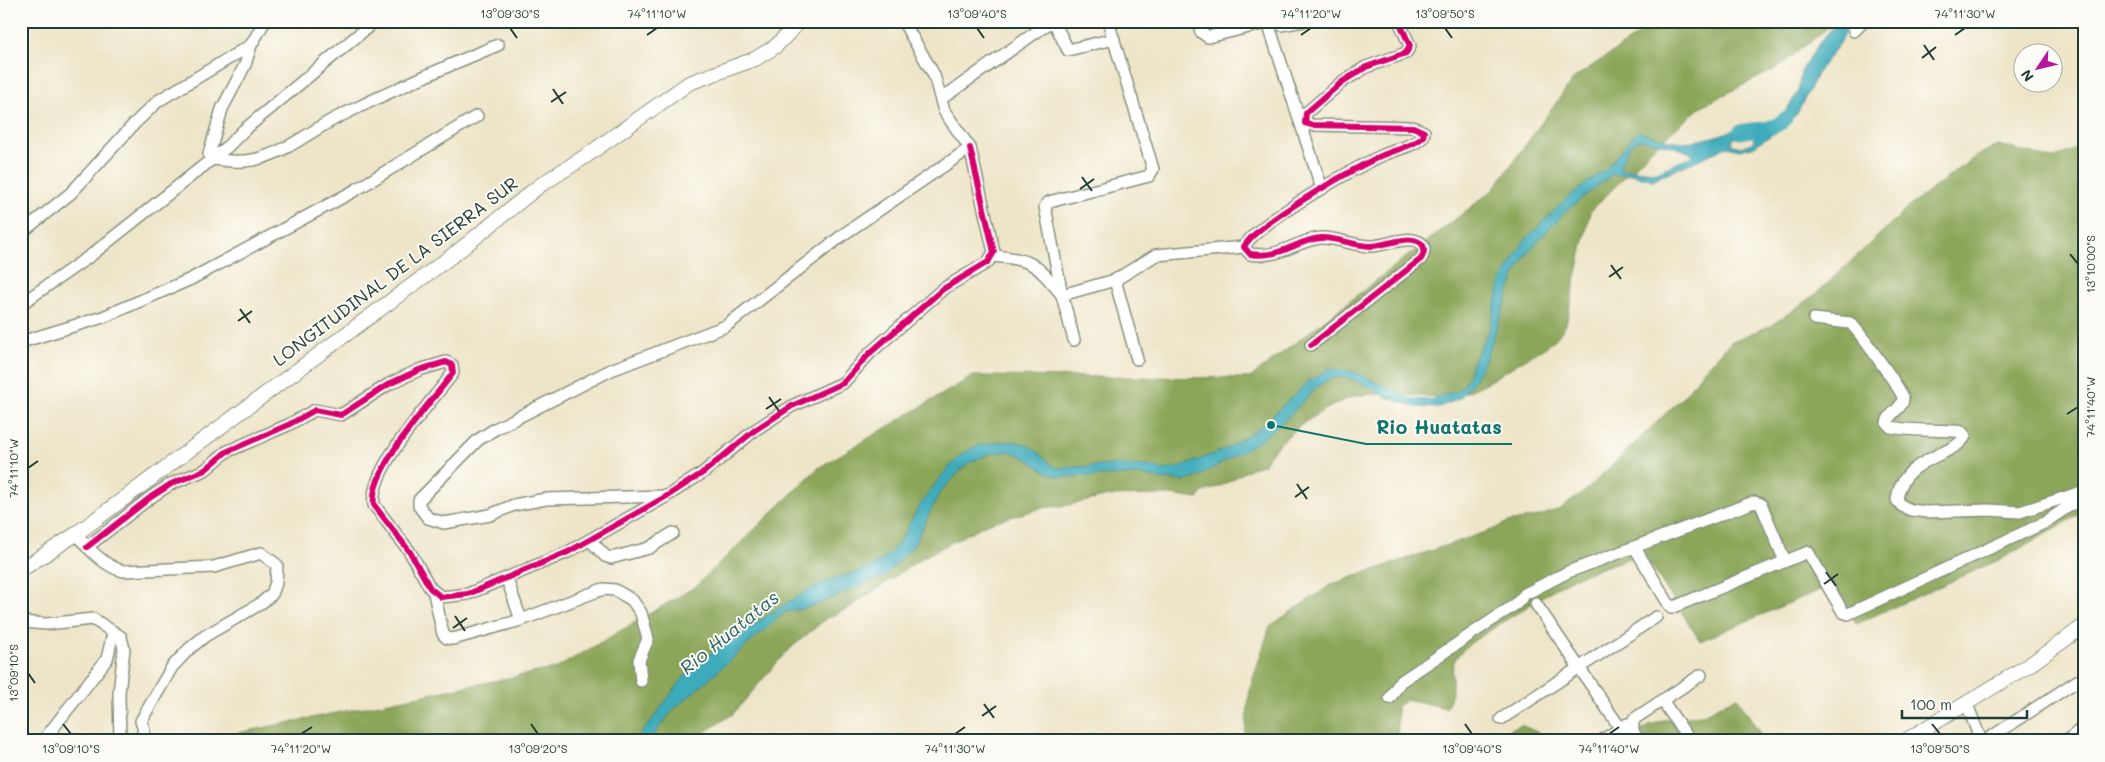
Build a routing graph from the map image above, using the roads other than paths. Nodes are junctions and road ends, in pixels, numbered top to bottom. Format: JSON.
{"nodes":[{"id":1,"x":265,"y":21,"type":"edge"},
{"id":2,"x":376,"y":21,"type":"edge"},
{"id":3,"x":800,"y":21,"type":"edge"},
{"id":4,"x":903,"y":21,"type":"edge"},
{"id":5,"x":1108,"y":21,"type":"edge"},
{"id":6,"x":1198,"y":21,"type":"edge"},
{"id":7,"x":1303,"y":21,"type":"edge"},
{"id":8,"x":1399,"y":21,"type":"edge"},
{"id":9,"x":1864,"y":21,"type":"edge"},
{"id":10,"x":1268,"y":23,"type":"junction"},
{"id":11,"x":1854,"y":31,"type":"dead end"},
{"id":12,"x":1114,"y":39,"type":"junction"},
{"id":13,"x":251,"y":44,"type":"junction"},
{"id":14,"x":498,"y":45,"type":"dead end"},
{"id":15,"x":941,"y":98,"type":"junction"},
{"id":16,"x":478,"y":116,"type":"dead end"},
{"id":17,"x":970,"y":148,"type":"junction"},
{"id":18,"x":212,"y":159,"type":"junction"},
{"id":19,"x":1322,"y":189,"type":"junction"},
{"id":20,"x":21,"y":233,"type":"edge"},
{"id":21,"x":1244,"y":248,"type":"junction"},
{"id":22,"x":994,"y":256,"type":"junction"},
{"id":23,"x":1116,"y":280,"type":"junction"},
{"id":24,"x":1062,"y":294,"type":"junction"},
{"id":25,"x":21,"y":304,"type":"edge"},
{"id":26,"x":1814,"y":319,"type":"dead end"},
{"id":27,"x":1074,"y":340,"type":"dead end"},
{"id":28,"x":21,"y":342,"type":"edge"},
{"id":29,"x":1311,"y":345,"type":"dead end"},
{"id":30,"x":1137,"y":359,"type":"dead end"},
{"id":31,"x":2084,"y":491,"type":"edge"},
{"id":32,"x":667,"y":496,"type":"junction"},
{"id":33,"x":2084,"y":496,"type":"edge"},
{"id":34,"x":673,"y":533,"type":"dead end"},
{"id":35,"x":76,"y":534,"type":"junction"},
{"id":36,"x":590,"y":540,"type":"junction"},
{"id":37,"x":87,"y":547,"type":"junction"},
{"id":38,"x":1635,"y":548,"type":"junction"},
{"id":39,"x":1785,"y":561,"type":"junction"},
{"id":40,"x":21,"y":570,"type":"edge"},
{"id":41,"x":507,"y":579,"type":"junction"},
{"id":42,"x":434,"y":593,"type":"junction"},
{"id":43,"x":1536,"y":604,"type":"dead end"},
{"id":44,"x":1656,"y":618,"type":"dead end"},
{"id":45,"x":521,"y":620,"type":"junction"},
{"id":46,"x":21,"y":622,"type":"edge"},
{"id":47,"x":2084,"y":626,"type":"edge"},
{"id":48,"x":113,"y":633,"type":"junction"},
{"id":49,"x":1580,"y":668,"type":"junction"},
{"id":50,"x":1702,"y":675,"type":"dead end"},
{"id":51,"x":641,"y":681,"type":"dead end"},
{"id":52,"x":2077,"y":681,"type":"dead end"},
{"id":53,"x":1390,"y":698,"type":"dead end"},
{"id":54,"x":1662,"y":700,"type":"junction"},
{"id":55,"x":1967,"y":704,"type":"junction"},
{"id":56,"x":1634,"y":718,"type":"junction"},
{"id":57,"x":1501,"y":719,"type":"dead end"},
{"id":58,"x":2084,"y":726,"type":"edge"},
{"id":59,"x":1620,"y":728,"type":"junction"},
{"id":60,"x":43,"y":741,"type":"edge"},
{"id":61,"x":120,"y":741,"type":"edge"},
{"id":62,"x":140,"y":741,"type":"edge"},
{"id":63,"x":1601,"y":741,"type":"edge"},
{"id":64,"x":1629,"y":741,"type":"edge"},
{"id":65,"x":1645,"y":741,"type":"edge"},
{"id":66,"x":1690,"y":741,"type":"edge"},
{"id":67,"x":1905,"y":741,"type":"edge"},
{"id":68,"x":1981,"y":741,"type":"edge"},
{"id":69,"x":1985,"y":741,"type":"edge"},
{"id":70,"x":2067,"y":741,"type":"edge"}],
"edges":[{"from":1,"to":13,"type":"street"},
{"from":2,"to":18,"type":"street"},
{"from":3,"to":35,"type":"main road","name":"LONGITUDINAL DE LA SIERRA SUR"},
{"from":4,"to":15,"type":"street"},
{"from":5,"to":12,"type":"street"},
{"from":6,"to":10,"type":"street"},
{"from":7,"to":10,"type":"street"},
{"from":8,"to":19,"type":"street"},
{"from":9,"to":11,"type":"street"},
{"from":10,"to":19,"type":"street"},
{"from":12,"to":15,"type":"street"},
{"from":12,"to":24,"type":"street"},
{"from":13,"to":18,"type":"street"},
{"from":13,"to":20,"type":"street"},
{"from":14,"to":18,"type":"street"},
{"from":15,"to":17,"type":"street"},
{"from":16,"to":28,"type":"street"},
{"from":17,"to":22,"type":"street"},
{"from":17,"to":32,"type":"street"},
{"from":18,"to":25,"type":"street"},
{"from":19,"to":21,"type":"street"},
{"from":21,"to":23,"type":"street"},
{"from":21,"to":29,"type":"street"},
{"from":22,"to":24,"type":"street"},
{"from":22,"to":32,"type":"street"},
{"from":23,"to":24,"type":"street"},
{"from":23,"to":30,"type":"street"},
{"from":24,"to":27,"type":"street"},
{"from":26,"to":31,"type":"street"},
{"from":32,"to":36,"type":"street"},
{"from":33,"to":39,"type":"street"},
{"from":34,"to":36,"type":"street"},
{"from":35,"to":37,"type":"street"},
{"from":35,"to":40,"type":"main road","name":"LONGITUDINAL DE LA SIERRA SUR"},
{"from":36,"to":41,"type":"street"},
{"from":37,"to":42,"type":"street"},
{"from":37,"to":62,"type":"street"},
{"from":38,"to":39,"type":"street"},
{"from":38,"to":39,"type":"street"},
{"from":38,"to":53,"type":"street"},
{"from":41,"to":42,"type":"street"},
{"from":41,"to":45,"type":"street"},
{"from":42,"to":45,"type":"street"},
{"from":43,"to":49,"type":"street"},
{"from":44,"to":49,"type":"street"},
{"from":45,"to":51,"type":"street"},
{"from":46,"to":48,"type":"street"},
{"from":47,"to":55,"type":"main road"},
{"from":48,"to":60,"type":"street"},
{"from":48,"to":61,"type":"street"},
{"from":49,"to":57,"type":"street"},
{"from":49,"to":59,"type":"street"},
{"from":50,"to":54,"type":"street"},
{"from":52,"to":69,"type":"street"},
{"from":54,"to":56,"type":"street"},
{"from":54,"to":66,"type":"street"},
{"from":55,"to":67,"type":"main road"},
{"from":55,"to":68,"type":"street"},
{"from":56,"to":59,"type":"street"},
{"from":56,"to":65,"type":"street"},
{"from":58,"to":70,"type":"street"},
{"from":59,"to":63,"type":"street"},
{"from":59,"to":64,"type":"street"}]}
